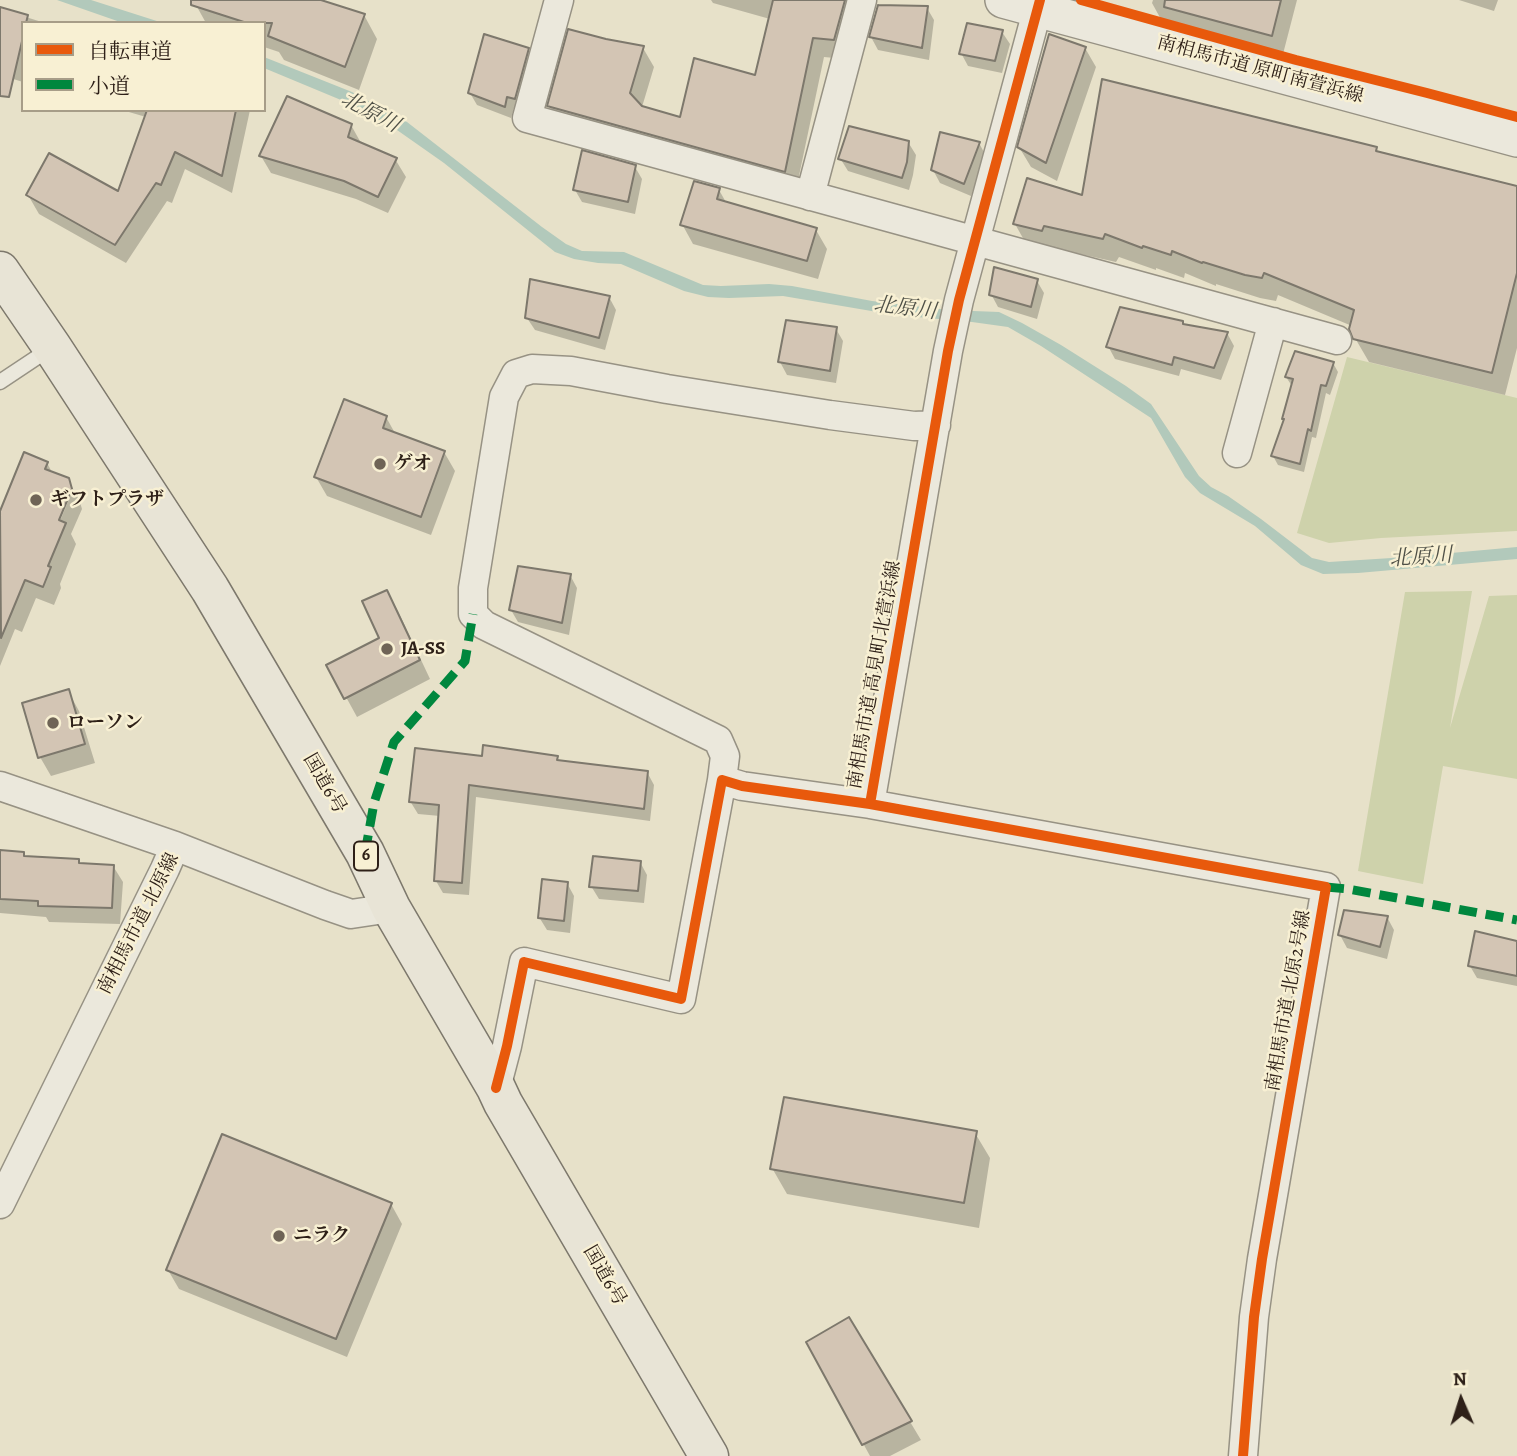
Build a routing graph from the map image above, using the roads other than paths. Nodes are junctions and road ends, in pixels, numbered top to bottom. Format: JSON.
{"nodes":[{"id":1,"x":559,"y":0,"type":"edge"},
{"id":2,"x":862,"y":0,"type":"edge"},
{"id":3,"x":1003,"y":0,"type":"edge"},
{"id":4,"x":1039,"y":5,"type":"edge"},
{"id":5,"x":1517,"y":139,"type":"edge"},
{"id":6,"x":810,"y":196,"type":"junction"},
{"id":7,"x":975,"y":240,"type":"junction"},
{"id":8,"x":0,"y":271,"type":"edge"},
{"id":9,"x":1273,"y":322,"type":"junction"},
{"id":10,"x":1337,"y":340,"type":"dead end"},
{"id":11,"x":52,"y":347,"type":"junction"},
{"id":12,"x":0,"y":382,"type":"edge"},
{"id":13,"x":936,"y":425,"type":"junction"},
{"id":14,"x":1237,"y":453,"type":"dead end"},
{"id":15,"x":722,"y":780,"type":"junction"},
{"id":16,"x":0,"y":786,"type":"edge"},
{"id":17,"x":870,"y":804,"type":"junction"},
{"id":18,"x":175,"y":846,"type":"junction"},
{"id":19,"x":391,"y":908,"type":"junction"},
{"id":20,"x":496,"y":1088,"type":"junction"},
{"id":21,"x":0,"y":1204,"type":"edge"},
{"id":22,"x":709,"y":1456,"type":"edge"},
{"id":23,"x":1243,"y":1456,"type":"edge"}],
"edges":[{"from":1,"to":6,"type":"street"},
{"from":2,"to":6,"type":"street"},
{"from":3,"to":4,"type":"street","name":"南相馬市道 原町南萱浜線"},
{"from":4,"to":5,"type":"street","name":"南相馬市道 原町南萱浜線"},
{"from":4,"to":7,"type":"street"},
{"from":6,"to":7,"type":"street"},
{"from":7,"to":9,"type":"street"},
{"from":7,"to":13,"type":"street","name":"南相馬市道 高見町北萱浜線"},
{"from":8,"to":11,"type":"highway","name":"国道6号","number":"6"},
{"from":9,"to":10,"type":"street"},
{"from":9,"to":14,"type":"street"},
{"from":11,"to":12,"type":"lane"},
{"from":11,"to":19,"type":"highway","name":"国道6号","number":"6"},
{"from":13,"to":15,"type":"street"},
{"from":13,"to":17,"type":"street","name":"南相馬市道 高見町北萱浜線"},
{"from":15,"to":17,"type":"street","name":"南相馬市道 高見町北萱浜線"},
{"from":15,"to":20,"type":"street"},
{"from":16,"to":18,"type":"street"},
{"from":17,"to":23,"type":"street","name":"南相馬市道 北原2号線"},
{"from":18,"to":19,"type":"street","name":"南相馬市道 北原線"},
{"from":18,"to":21,"type":"street","name":"南相馬市道 北原線"},
{"from":19,"to":20,"type":"highway","name":"国道6号","number":"6"},
{"from":20,"to":22,"type":"highway","name":"国道6号","number":"6"}]}
